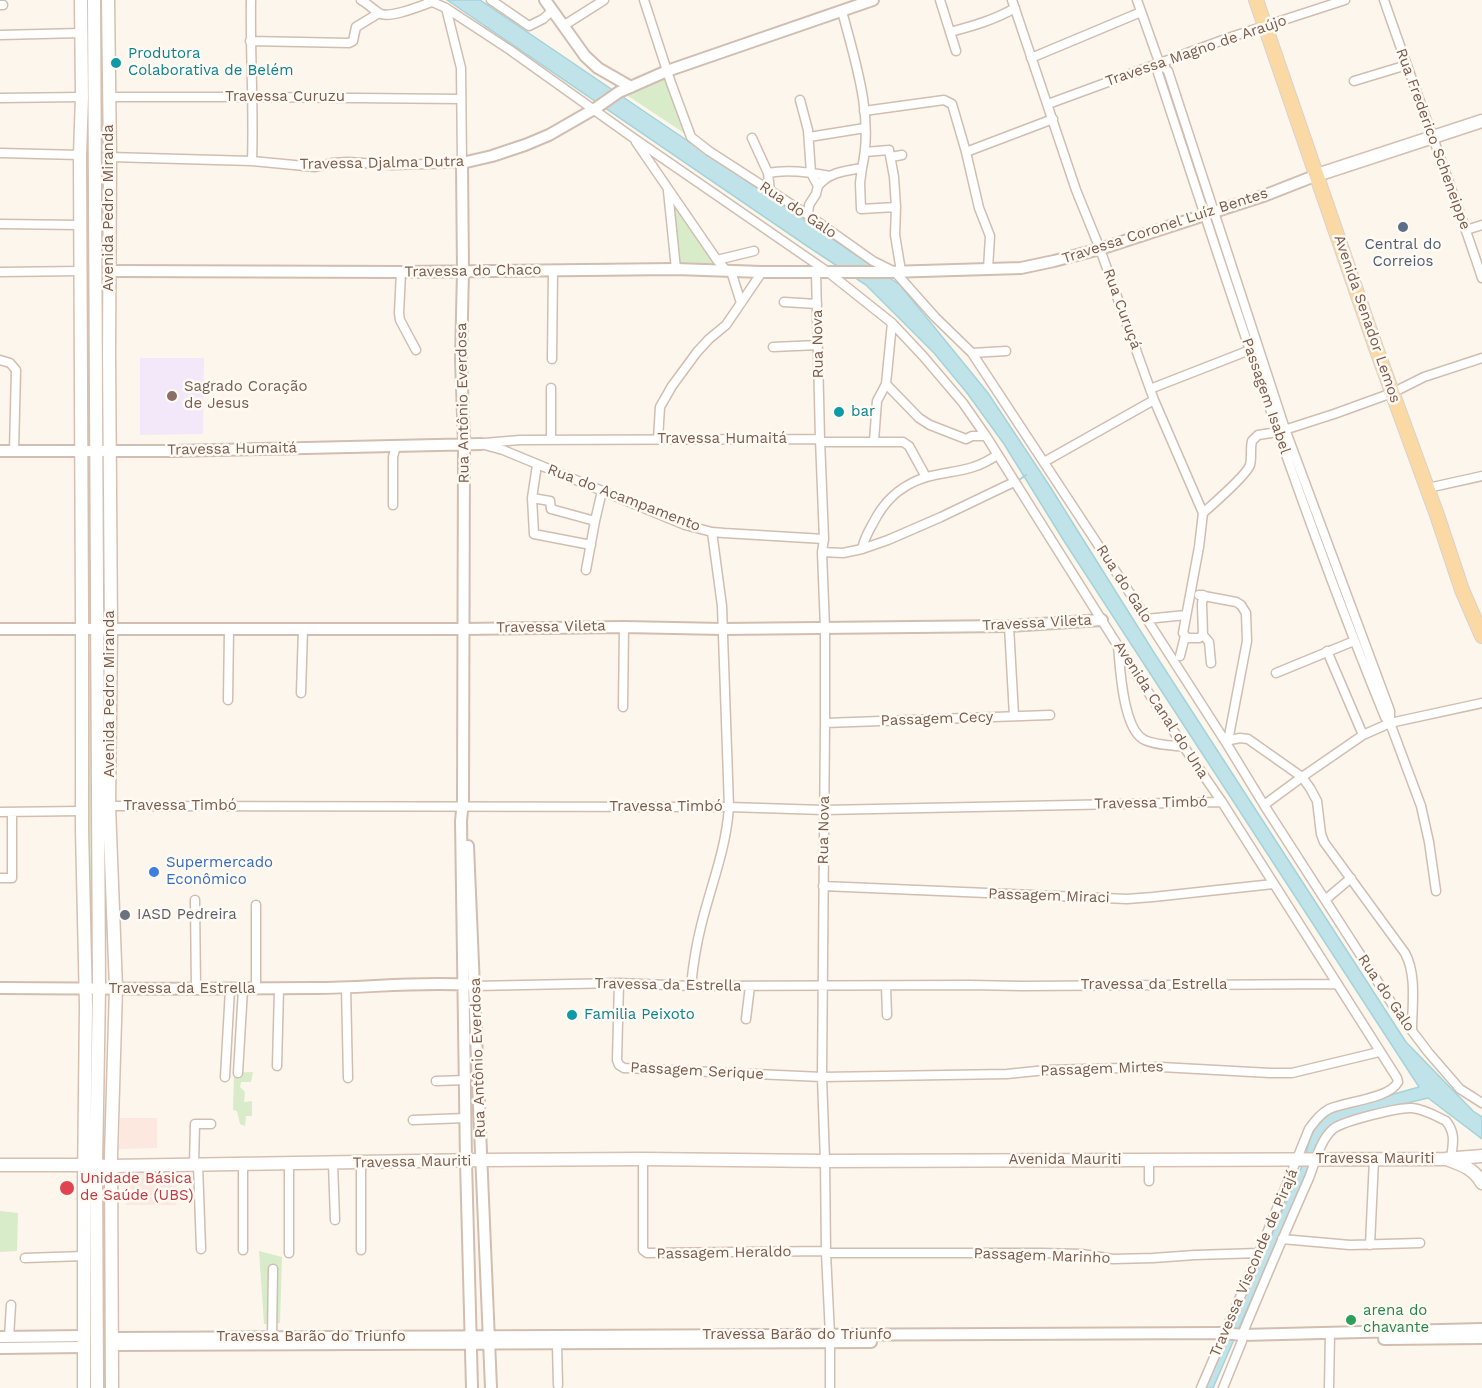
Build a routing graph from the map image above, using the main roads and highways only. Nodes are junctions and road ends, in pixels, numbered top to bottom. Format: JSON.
{"nodes":[{"id":1,"x":81,"y":0,"type":"edge"},
{"id":2,"x":94,"y":0,"type":"edge"},
{"id":3,"x":108,"y":0,"type":"edge"},
{"id":4,"x":1257,"y":0,"type":"edge"},
{"id":5,"x":1482,"y":121,"type":"edge"},
{"id":6,"x":1317,"y":175,"type":"junction"},
{"id":7,"x":1482,"y":636,"type":"edge"},
{"id":8,"x":1482,"y":1156,"type":"edge"},
{"id":9,"x":1309,"y":1159,"type":"joint"},
{"id":10,"x":1449,"y":1159,"type":"junction"},
{"id":11,"x":825,"y":1161,"type":"joint"},
{"id":12,"x":0,"y":1164,"type":"edge"},
{"id":13,"x":90,"y":1165,"type":"junction"},
{"id":14,"x":111,"y":1166,"type":"junction"},
{"id":15,"x":1482,"y":1183,"type":"edge"},
{"id":16,"x":84,"y":1388,"type":"edge"},
{"id":17,"x":97,"y":1388,"type":"edge"},
{"id":18,"x":112,"y":1388,"type":"edge"}],
"edges":[{"from":1,"to":13,"type":"main road","name":"Avenida Pedro Miranda"},
{"from":2,"to":13,"type":"main road","name":"Avenida Pedro Miranda"},
{"from":3,"to":14,"type":"main road","name":"Avenida Pedro Miranda"},
{"from":4,"to":6,"type":"main road","name":"Avenida Senador Lemos"},
{"from":5,"to":6,"type":"main road","name":"Travessa Coronel Luíz Bentes"},
{"from":6,"to":7,"type":"main road","name":"Avenida Senador Lemos"},
{"from":8,"to":10,"type":"main road","name":"Travessa Mauriti"},
{"from":9,"to":10,"type":"main road","name":"Travessa Mauriti"},
{"from":9,"to":11,"type":"main road","name":"Avenida Mauriti"},
{"from":10,"to":15,"type":"main road","name":"Travessa Mauriti"},
{"from":11,"to":14,"type":"main road","name":"Travessa Mauriti"},
{"from":12,"to":13,"type":"main road","name":"Travessa Mauriti"},
{"from":13,"to":14,"type":"main road","name":"Travessa Mauriti"},
{"from":13,"to":16,"type":"main road","name":"Avenida Pedro Miranda"},
{"from":13,"to":17,"type":"main road","name":"Avenida Pedro Miranda"},
{"from":14,"to":18,"type":"main road","name":"Avenida Pedro Miranda"}]}
